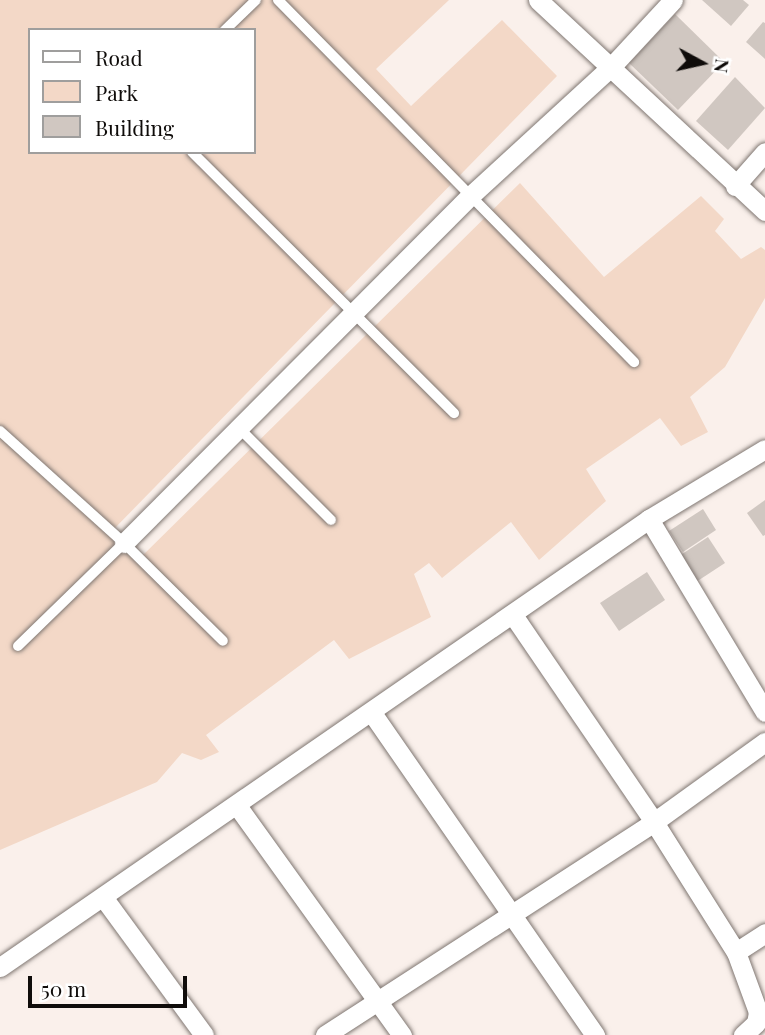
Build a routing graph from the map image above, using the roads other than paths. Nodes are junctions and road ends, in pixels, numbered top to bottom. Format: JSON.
{"nodes":[{"id":1,"x":256,"y":0,"type":"edge"},
{"id":2,"x":278,"y":0,"type":"edge"},
{"id":3,"x":538,"y":0,"type":"edge"},
{"id":4,"x":673,"y":0,"type":"edge"},
{"id":5,"x":227,"y":28,"type":"edge"},
{"id":6,"x":611,"y":67,"type":"junction"},
{"id":7,"x":765,"y":152,"type":"edge"},
{"id":8,"x":194,"y":154,"type":"edge"},
{"id":9,"x":735,"y":186,"type":"junction"},
{"id":10,"x":470,"y":196,"type":"junction"},
{"id":11,"x":765,"y":211,"type":"edge"},
{"id":12,"x":354,"y":313,"type":"junction"},
{"id":13,"x":634,"y":362,"type":"dead end"},
{"id":14,"x":454,"y":413,"type":"dead end"},
{"id":15,"x":239,"y":428,"type":"junction"},
{"id":16,"x":0,"y":431,"type":"edge"},
{"id":17,"x":765,"y":449,"type":"edge"},
{"id":18,"x":649,"y":519,"type":"junction"},
{"id":19,"x":331,"y":520,"type":"dead end"},
{"id":20,"x":124,"y":543,"type":"junction"},
{"id":21,"x":513,"y":615,"type":"junction"},
{"id":22,"x":223,"y":641,"type":"dead end"},
{"id":23,"x":19,"y":646,"type":"dead end"},
{"id":24,"x":765,"y":712,"type":"edge"},
{"id":25,"x":372,"y":713,"type":"junction"},
{"id":26,"x":765,"y":742,"type":"edge"},
{"id":27,"x":238,"y":807,"type":"junction"},
{"id":28,"x":654,"y":822,"type":"junction"},
{"id":29,"x":103,"y":897,"type":"junction"},
{"id":30,"x":510,"y":916,"type":"junction"},
{"id":31,"x":765,"y":933,"type":"edge"},
{"id":32,"x":736,"y":952,"type":"junction"},
{"id":33,"x":0,"y":967,"type":"edge"},
{"id":34,"x":377,"y":998,"type":"junction"},
{"id":35,"x":204,"y":1035,"type":"edge"},
{"id":36,"x":326,"y":1035,"type":"edge"},
{"id":37,"x":402,"y":1035,"type":"edge"},
{"id":38,"x":595,"y":1035,"type":"edge"},
{"id":39,"x":743,"y":1035,"type":"edge"}],
"edges":[{"from":1,"to":5,"type":"lane"},
{"from":2,"to":10,"type":"lane"},
{"from":3,"to":6,"type":"street"},
{"from":4,"to":6,"type":"street"},
{"from":6,"to":9,"type":"street"},
{"from":6,"to":10,"type":"street"},
{"from":7,"to":9,"type":"street"},
{"from":8,"to":12,"type":"lane"},
{"from":9,"to":11,"type":"street"},
{"from":10,"to":12,"type":"street"},
{"from":10,"to":13,"type":"lane"},
{"from":12,"to":14,"type":"lane"},
{"from":12,"to":15,"type":"street"},
{"from":15,"to":19,"type":"lane"},
{"from":15,"to":20,"type":"street"},
{"from":16,"to":20,"type":"lane"},
{"from":17,"to":18,"type":"street"},
{"from":18,"to":21,"type":"street"},
{"from":18,"to":24,"type":"street"},
{"from":20,"to":22,"type":"lane"},
{"from":20,"to":23,"type":"lane"},
{"from":21,"to":25,"type":"street"},
{"from":21,"to":28,"type":"street"},
{"from":25,"to":27,"type":"street"},
{"from":25,"to":30,"type":"street"},
{"from":26,"to":28,"type":"street"},
{"from":27,"to":29,"type":"street"},
{"from":27,"to":34,"type":"street"},
{"from":28,"to":30,"type":"street"},
{"from":28,"to":32,"type":"street"},
{"from":29,"to":33,"type":"street"},
{"from":29,"to":35,"type":"street"},
{"from":30,"to":34,"type":"street"},
{"from":30,"to":38,"type":"street"},
{"from":31,"to":32,"type":"street"},
{"from":32,"to":39,"type":"street"},
{"from":34,"to":36,"type":"street"},
{"from":34,"to":37,"type":"street"}]}
